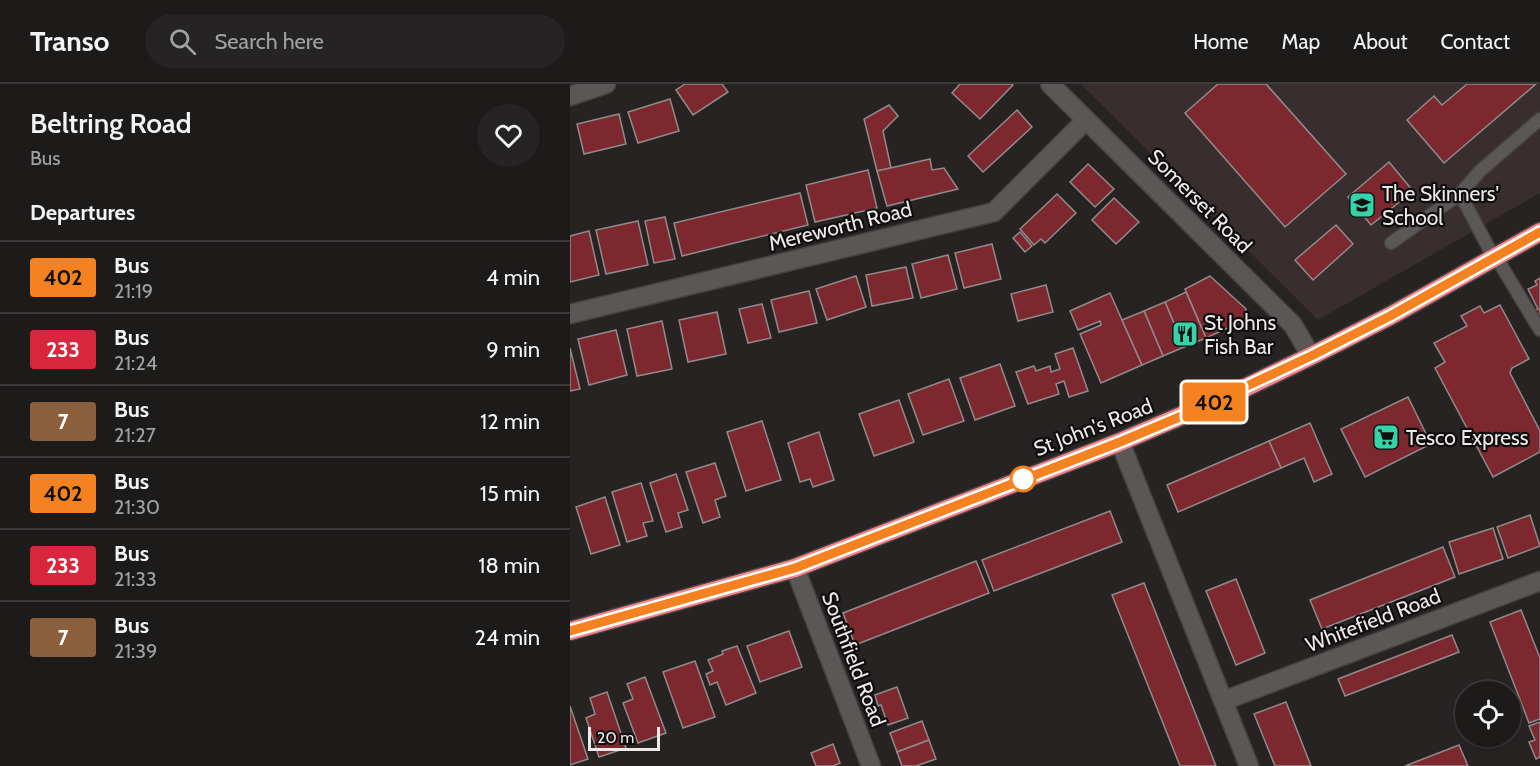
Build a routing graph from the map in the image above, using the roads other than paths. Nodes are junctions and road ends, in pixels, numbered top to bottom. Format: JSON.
{"nodes":[{"id":1,"x":606,"y":84,"type":"edge"},
{"id":2,"x":1050,"y":84,"type":"edge"},
{"id":3,"x":570,"y":96,"type":"edge"},
{"id":4,"x":1540,"y":119,"type":"edge"},
{"id":5,"x":1086,"y":120,"type":"junction"},
{"id":6,"x":1460,"y":194,"type":"junction"},
{"id":7,"x":1540,"y":232,"type":"edge"},
{"id":8,"x":1391,"y":243,"type":"dead end"},
{"id":9,"x":1495,"y":257,"type":"junction"},
{"id":10,"x":570,"y":314,"type":"edge"},
{"id":11,"x":1540,"y":330,"type":"edge"},
{"id":12,"x":1311,"y":356,"type":"junction"},
{"id":13,"x":1120,"y":442,"type":"junction"},
{"id":14,"x":795,"y":568,"type":"junction"},
{"id":15,"x":1540,"y":581,"type":"edge"},
{"id":16,"x":570,"y":631,"type":"edge"},
{"id":17,"x":1223,"y":701,"type":"junction"},
{"id":18,"x":871,"y":766,"type":"edge"},
{"id":19,"x":1249,"y":766,"type":"edge"}],
"edges":[{"from":1,"to":3,"type":"street"},
{"from":2,"to":5,"type":"street","name":"Somerset Road"},
{"from":4,"to":6,"type":"lane"},
{"from":5,"to":10,"type":"street","name":"Mereworth Road"},
{"from":5,"to":12,"type":"street","name":"Somerset Road"},
{"from":6,"to":8,"type":"lane"},
{"from":6,"to":9,"type":"lane"},
{"from":7,"to":9,"type":"highway","name":"St John's Road"},
{"from":9,"to":11,"type":"lane"},
{"from":9,"to":12,"type":"highway","name":"St John's Road"},
{"from":12,"to":13,"type":"highway","name":"St John's Road"},
{"from":13,"to":14,"type":"highway","name":"St John's Road"},
{"from":13,"to":17,"type":"street"},
{"from":14,"to":16,"type":"highway","name":"St John's Road"},
{"from":14,"to":18,"type":"street","name":"Southfield Road"},
{"from":15,"to":17,"type":"street","name":"Whitefield Road"},
{"from":17,"to":19,"type":"street"}]}
